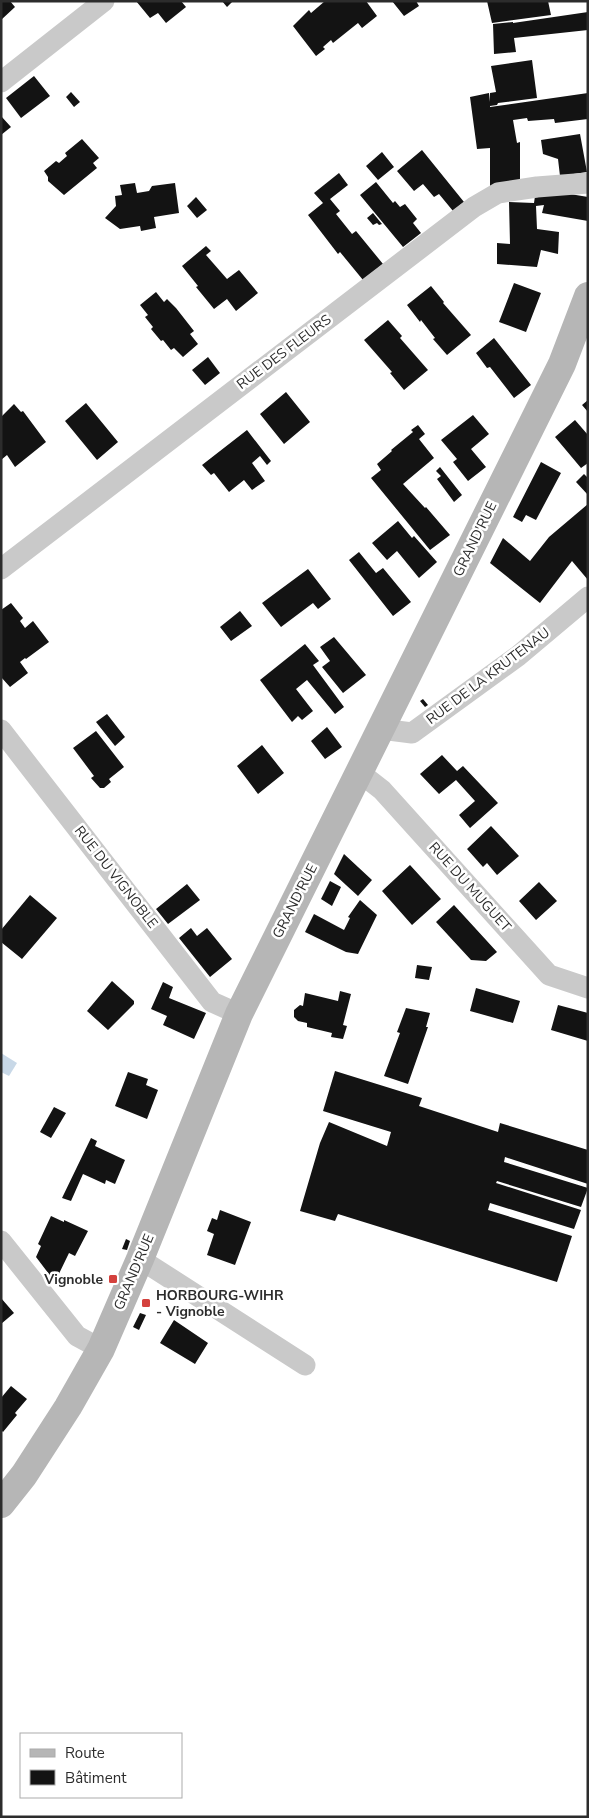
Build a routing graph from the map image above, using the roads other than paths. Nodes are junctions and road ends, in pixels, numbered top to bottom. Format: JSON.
{"nodes":[{"id":1,"x":96,"y":3,"type":"edge"},
{"id":2,"x":1,"y":82,"type":"edge"},
{"id":3,"x":588,"y":183,"type":"edge"},
{"id":4,"x":588,"y":296,"type":"edge"},
{"id":5,"x":1,"y":569,"type":"edge"},
{"id":6,"x":588,"y":597,"type":"edge"},
{"id":7,"x":381,"y":729,"type":"junction"},
{"id":8,"x":1,"y":730,"type":"edge"},
{"id":9,"x":359,"y":772,"type":"junction"},
{"id":10,"x":588,"y":988,"type":"edge"},
{"id":11,"x":238,"y":1014,"type":"junction"},
{"id":12,"x":1,"y":1241,"type":"edge"},
{"id":13,"x":140,"y":1259,"type":"junction"},
{"id":14,"x":100,"y":1349,"type":"junction"},
{"id":15,"x":305,"y":1365,"type":"dead end"},
{"id":16,"x":1,"y":1504,"type":"edge"}],
"edges":[{"from":1,"to":2,"type":"street"},
{"from":3,"to":5,"type":"street","name":"RUE DES FLEURS"},
{"from":4,"to":7,"type":"street","name":"GRAND'RUE"},
{"from":6,"to":7,"type":"street","name":"RUE DE LA KRUTENAU"},
{"from":7,"to":9,"type":"street","name":"GRAND'RUE"},
{"from":8,"to":11,"type":"street","name":"RUE DU VIGNOBLE"},
{"from":9,"to":10,"type":"street","name":"RUE DU MUGUET"},
{"from":9,"to":11,"type":"street","name":"GRAND'RUE"},
{"from":11,"to":13,"type":"street","name":"GRAND'RUE"},
{"from":12,"to":14,"type":"street"},
{"from":13,"to":14,"type":"street","name":"GRAND'RUE"},
{"from":13,"to":15,"type":"street"},
{"from":14,"to":16,"type":"street","name":"GRAND'RUE"}]}
